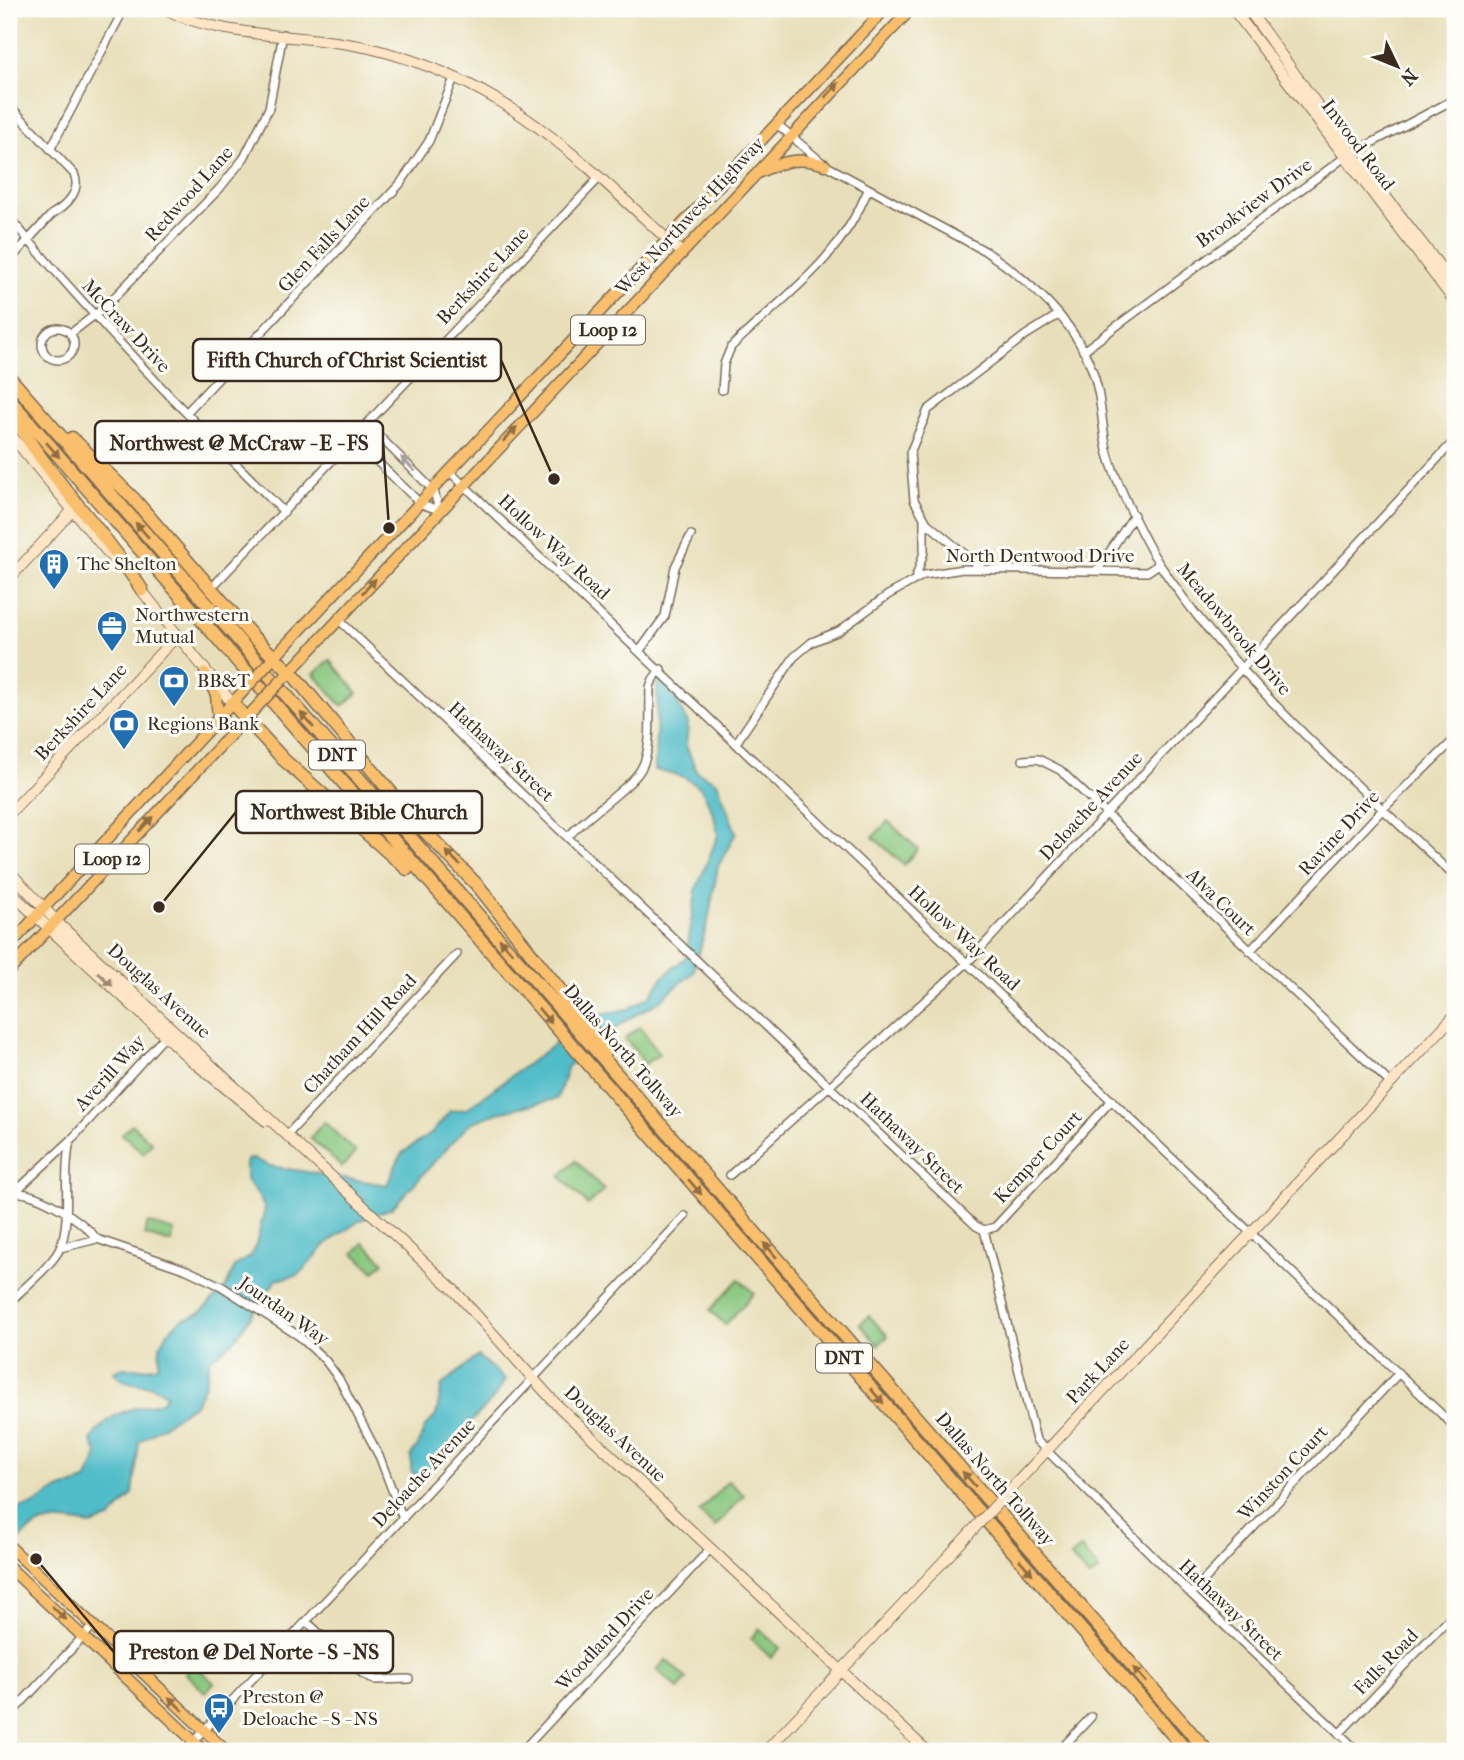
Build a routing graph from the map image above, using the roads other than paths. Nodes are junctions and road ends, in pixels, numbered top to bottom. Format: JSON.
{"nodes":[{"id":1,"x":124,"y":9,"type":"edge"},
{"id":2,"x":166,"y":9,"type":"edge"},
{"id":3,"x":887,"y":9,"type":"edge"},
{"id":4,"x":911,"y":9,"type":"edge"},
{"id":5,"x":1234,"y":9,"type":"edge"},
{"id":6,"x":1248,"y":9,"type":"edge"},
{"id":7,"x":899,"y":20,"type":"junction"},
{"id":8,"x":283,"y":34,"type":"junction"},
{"id":9,"x":454,"y":78,"type":"junction"},
{"id":10,"x":1455,"y":99,"type":"edge"},
{"id":11,"x":9,"y":105,"type":"edge"},
{"id":12,"x":777,"y":124,"type":"junction"},
{"id":13,"x":790,"y":136,"type":"junction"},
{"id":14,"x":51,"y":148,"type":"junction"},
{"id":15,"x":1349,"y":155,"type":"junction"},
{"id":16,"x":825,"y":165,"type":"junction"},
{"id":17,"x":753,"y":175,"type":"junction"},
{"id":18,"x":600,"y":177,"type":"junction"},
{"id":19,"x":868,"y":190,"type":"junction"},
{"id":20,"x":9,"y":217,"type":"edge"},
{"id":21,"x":668,"y":240,"type":"junction"},
{"id":22,"x":29,"y":241,"type":"junction"},
{"id":23,"x":681,"y":252,"type":"junction"},
{"id":24,"x":9,"y":261,"type":"edge"},
{"id":25,"x":1431,"y":262,"type":"junction"},
{"id":26,"x":1455,"y":286,"type":"edge"},
{"id":27,"x":1455,"y":302,"type":"edge"},
{"id":28,"x":94,"y":314,"type":"junction"},
{"id":29,"x":1058,"y":315,"type":"junction"},
{"id":30,"x":70,"y":334,"type":"junction"},
{"id":31,"x":1083,"y":351,"type":"junction"},
{"id":32,"x":9,"y":377,"type":"edge"},
{"id":33,"x":722,"y":390,"type":"dead end"},
{"id":34,"x":9,"y":399,"type":"edge"},
{"id":35,"x":29,"y":399,"type":"junction"},
{"id":36,"x":9,"y":408,"type":"edge"},
{"id":37,"x":187,"y":412,"type":"junction"},
{"id":38,"x":367,"y":424,"type":"junction"},
{"id":39,"x":9,"y":433,"type":"edge"},
{"id":40,"x":353,"y":438,"type":"junction"},
{"id":41,"x":1455,"y":440,"type":"edge"},
{"id":42,"x":452,"y":472,"type":"junction"},
{"id":43,"x":463,"y":484,"type":"junction"},
{"id":44,"x":434,"y":491,"type":"junction"},
{"id":45,"x":421,"y":504,"type":"junction"},
{"id":46,"x":439,"y":510,"type":"junction"},
{"id":47,"x":72,"y":512,"type":"junction"},
{"id":48,"x":284,"y":512,"type":"junction"},
{"id":49,"x":1134,"y":515,"type":"junction"},
{"id":50,"x":924,"y":517,"type":"junction"},
{"id":51,"x":691,"y":535,"type":"dead end"},
{"id":52,"x":1159,"y":564,"type":"junction"},
{"id":53,"x":986,"y":571,"type":"junction"},
{"id":54,"x":1097,"y":571,"type":"junction"},
{"id":55,"x":9,"y":579,"type":"edge"},
{"id":56,"x":915,"y":580,"type":"junction"},
{"id":57,"x":217,"y":582,"type":"dead end"},
{"id":58,"x":142,"y":590,"type":"junction"},
{"id":59,"x":338,"y":619,"type":"junction"},
{"id":60,"x":181,"y":637,"type":"junction"},
{"id":61,"x":641,"y":649,"type":"junction"},
{"id":62,"x":272,"y":661,"type":"junction"},
{"id":63,"x":1241,"y":668,"type":"junction"},
{"id":64,"x":661,"y":669,"type":"junction"},
{"id":65,"x":205,"y":673,"type":"junction"},
{"id":66,"x":286,"y":675,"type":"junction"},
{"id":67,"x":235,"y":700,"type":"junction"},
{"id":68,"x":248,"y":716,"type":"junction"},
{"id":69,"x":218,"y":718,"type":"junction"},
{"id":70,"x":1455,"y":739,"type":"edge"},
{"id":71,"x":736,"y":743,"type":"junction"},
{"id":72,"x":1023,"y":760,"type":"dead end"},
{"id":73,"x":1383,"y":809,"type":"junction"},
{"id":74,"x":1106,"y":813,"type":"junction"},
{"id":75,"x":9,"y":814,"type":"edge"},
{"id":76,"x":568,"y":837,"type":"junction"},
{"id":77,"x":9,"y":872,"type":"edge"},
{"id":78,"x":1455,"y":877,"type":"edge"},
{"id":79,"x":67,"y":883,"type":"junction"},
{"id":80,"x":9,"y":891,"type":"edge"},
{"id":81,"x":79,"y":895,"type":"junction"},
{"id":82,"x":443,"y":900,"type":"junction"},
{"id":83,"x":45,"y":907,"type":"junction"},
{"id":84,"x":36,"y":917,"type":"junction"},
{"id":85,"x":52,"y":924,"type":"junction"},
{"id":86,"x":9,"y":946,"type":"edge"},
{"id":87,"x":1250,"y":951,"type":"junction"},
{"id":88,"x":457,"y":954,"type":"dead end"},
{"id":89,"x":967,"y":963,"type":"junction"},
{"id":90,"x":9,"y":971,"type":"edge"},
{"id":91,"x":1455,"y":1015,"type":"edge"},
{"id":92,"x":169,"y":1031,"type":"junction"},
{"id":93,"x":1390,"y":1083,"type":"junction"},
{"id":94,"x":827,"y":1084,"type":"junction"},
{"id":95,"x":1112,"y":1100,"type":"junction"},
{"id":96,"x":649,"y":1108,"type":"junction"},
{"id":97,"x":287,"y":1135,"type":"junction"},
{"id":98,"x":70,"y":1141,"type":"junction"},
{"id":99,"x":730,"y":1175,"type":"dead end"},
{"id":100,"x":12,"y":1192,"type":"edge"},
{"id":101,"x":66,"y":1214,"type":"junction"},
{"id":102,"x":685,"y":1216,"type":"dead end"},
{"id":103,"x":985,"y":1230,"type":"junction"},
{"id":104,"x":1252,"y":1233,"type":"junction"},
{"id":105,"x":97,"y":1239,"type":"junction"},
{"id":106,"x":61,"y":1248,"type":"junction"},
{"id":107,"x":9,"y":1303,"type":"edge"},
{"id":108,"x":1398,"y":1374,"type":"junction"},
{"id":109,"x":532,"y":1379,"type":"junction"},
{"id":110,"x":1455,"y":1427,"type":"edge"},
{"id":111,"x":1045,"y":1453,"type":"junction"},
{"id":112,"x":403,"y":1519,"type":"junction"},
{"id":113,"x":9,"y":1546,"type":"edge"},
{"id":114,"x":711,"y":1548,"type":"junction"},
{"id":115,"x":9,"y":1567,"type":"edge"},
{"id":116,"x":1191,"y":1594,"type":"junction"},
{"id":117,"x":1455,"y":1612,"type":"edge"},
{"id":118,"x":307,"y":1622,"type":"junction"},
{"id":119,"x":93,"y":1626,"type":"junction"},
{"id":120,"x":83,"y":1637,"type":"junction"},
{"id":121,"x":841,"y":1671,"type":"junction"},
{"id":122,"x":409,"y":1679,"type":"dead end"},
{"id":123,"x":9,"y":1716,"type":"edge"},
{"id":124,"x":1091,"y":1717,"type":"dead end"},
{"id":125,"x":204,"y":1730,"type":"junction"},
{"id":126,"x":1339,"y":1734,"type":"junction"},
{"id":127,"x":194,"y":1742,"type":"junction"},
{"id":128,"x":186,"y":1751,"type":"edge"},
{"id":129,"x":204,"y":1751,"type":"edge"},
{"id":130,"x":226,"y":1751,"type":"edge"},
{"id":131,"x":522,"y":1751,"type":"edge"},
{"id":132,"x":766,"y":1751,"type":"edge"},
{"id":133,"x":927,"y":1751,"type":"edge"},
{"id":134,"x":1059,"y":1751,"type":"edge"},
{"id":135,"x":1187,"y":1751,"type":"edge"},
{"id":136,"x":1207,"y":1751,"type":"edge"},
{"id":137,"x":1358,"y":1751,"type":"edge"}],
"edges":[{"from":1,"to":14,"type":"street"},
{"from":2,"to":8,"type":"street"},
{"from":3,"to":7,"type":"main road"},
{"from":3,"to":12,"type":"main road","name":"West Northwest Highway","number":"Loop 12"},
{"from":4,"to":7,"type":"main road","name":"West Northwest Highway","number":"Loop 12"},
{"from":5,"to":15,"type":"street","name":"Inwood Road"},
{"from":6,"to":15,"type":"street","name":"Inwood Road"},
{"from":13,"to":7,"type":"main road","name":"West Northwest Highway","number":"Loop 12","one_way":true},
{"from":8,"to":9,"type":"street"},
{"from":8,"to":28,"type":"street","name":"Redwood Lane"},
{"from":9,"to":18,"type":"street"},
{"from":9,"to":37,"type":"street","name":"Glen Falls Lane"},
{"from":10,"to":15,"type":"street","name":"Brookview Drive"},
{"from":11,"to":14,"type":"street"},
{"from":12,"to":13,"type":"street","name":"Meadowbrook Drive"},
{"from":12,"to":21,"type":"main road","name":"West Northwest Highway","number":"Loop 12"},
{"from":13,"to":16,"type":"street","name":"Meadowbrook Drive"},
{"from":13,"to":17,"type":"main road","name":"West Northwest Highway","number":"Loop 12"},
{"from":14,"to":22,"type":"street"},
{"from":15,"to":25,"type":"street","name":"Inwood Road"},
{"from":15,"to":31,"type":"street","name":"Brookview Drive"},
{"from":16,"to":17,"type":"main road"},
{"from":16,"to":19,"type":"street","name":"Meadowbrook Drive"},
{"from":17,"to":23,"type":"main road","name":"West Northwest Highway","number":"Loop 12"},
{"from":18,"to":21,"type":"street"},
{"from":18,"to":38,"type":"street","name":"Berkshire Lane"},
{"from":19,"to":29,"type":"street","name":"Meadowbrook Drive"},
{"from":19,"to":33,"type":"street"},
{"from":20,"to":22,"type":"street","name":"McCraw Drive"},
{"from":21,"to":23,"type":"street"},
{"from":21,"to":42,"type":"main road","name":"West Northwest Highway","number":"Loop 12"},
{"from":22,"to":24,"type":"street"},
{"from":22,"to":28,"type":"street","name":"McCraw Drive"},
{"from":43,"to":23,"type":"main road","name":"West Northwest Highway","number":"Loop 12","one_way":true},
{"from":25,"to":26,"type":"street","name":"Inwood Road"},
{"from":25,"to":27,"type":"street","name":"Inwood Road"},
{"from":28,"to":30,"type":"street","name":"Redwood Lane"},
{"from":28,"to":37,"type":"street","name":"McCraw Drive"},
{"from":29,"to":31,"type":"street","name":"Meadowbrook Drive"},
{"from":29,"to":50,"type":"street"},
{"from":30,"to":30,"type":"street"},
{"from":31,"to":49,"type":"street","name":"Meadowbrook Drive"},
{"from":32,"to":35,"type":"highway","name":"Dallas North Tollway","number":"DNT"},
{"from":34,"to":82,"type":"highway","name":"Dallas North Tollway","number":"DNT","one_way":true},
{"from":35,"to":62,"type":"highway"},
{"from":96,"to":35,"type":"highway","name":"Dallas North Tollway","number":"DNT","one_way":true},
{"from":36,"to":58,"type":"highway"},
{"from":37,"to":48,"type":"street","name":"McCraw Drive"},
{"from":38,"to":40,"type":"street","name":"Berkshire Lane"},
{"from":44,"to":38,"type":"street","one_way":true},
{"from":39,"to":47,"type":"street"},
{"from":40,"to":45,"type":"street"},
{"from":40,"to":48,"type":"street","name":"Berkshire Lane"},
{"from":41,"to":63,"type":"street","name":"Deloache Avenue"},
{"from":42,"to":43,"type":"street","name":"Hollow Way Road"},
{"from":42,"to":44,"type":"main road","name":"West Northwest Highway","number":"Loop 12"},
{"from":43,"to":46,"type":"main road","name":"West Northwest Highway","number":"Loop 12"},
{"from":43,"to":61,"type":"street","name":"Hollow Way Road"},
{"from":44,"to":45,"type":"main road","name":"West Northwest Highway","number":"Loop 12"},
{"from":44,"to":46,"type":"street"},
{"from":45,"to":46,"type":"street"},
{"from":45,"to":62,"type":"main road","name":"West Northwest Highway","number":"Loop 12"},
{"from":59,"to":46,"type":"main road","name":"West Northwest Highway","number":"Loop 12","one_way":true},
{"from":47,"to":55,"type":"street"},
{"from":47,"to":58,"type":"street"},
{"from":48,"to":57,"type":"street","name":"Berkshire Lane"},
{"from":49,"to":52,"type":"street","name":"Meadowbrook Drive"},
{"from":49,"to":54,"type":"street"},
{"from":50,"to":53,"type":"street"},
{"from":50,"to":56,"type":"street"},
{"from":51,"to":61,"type":"street"},
{"from":52,"to":54,"type":"street","name":"North Dentwood Drive"},
{"from":52,"to":63,"type":"street","name":"Meadowbrook Drive"},
{"from":53,"to":54,"type":"street","name":"North Dentwood Drive"},
{"from":53,"to":56,"type":"street","name":"North Dentwood Drive"},
{"from":56,"to":71,"type":"street","name":"North Dentwood Drive"},
{"from":58,"to":60,"type":"street"},
{"from":59,"to":66,"type":"main road","name":"West Northwest Highway","number":"Loop 12"},
{"from":59,"to":76,"type":"street","name":"Hathaway Street"},
{"from":60,"to":65,"type":"street"},
{"from":60,"to":75,"type":"street","name":"Berkshire Lane"},
{"from":61,"to":64,"type":"street","name":"Hollow Way Road"},
{"from":62,"to":66,"type":"highway"},
{"from":62,"to":67,"type":"main road","name":"West Northwest Highway","number":"Loop 12","bridge":true},
{"from":63,"to":73,"type":"street","name":"Meadowbrook Drive"},
{"from":63,"to":74,"type":"street","name":"Deloache Avenue"},
{"from":64,"to":71,"type":"street","name":"Hollow Way Road"},
{"from":64,"to":76,"type":"street"},
{"from":65,"to":67,"type":"street"},
{"from":65,"to":69,"type":"main road"},
{"from":66,"to":68,"type":"main road","name":"West Northwest Highway","number":"Loop 12","bridge":true},
{"from":96,"to":66,"type":"highway","one_way":true},
{"from":67,"to":68,"type":"highway"},
{"from":67,"to":69,"type":"main road","name":"West Northwest Highway","number":"Loop 12"},
{"from":81,"to":68,"type":"main road","name":"West Northwest Highway","number":"Loop 12","one_way":true},
{"from":68,"to":82,"type":"highway"},
{"from":69,"to":79,"type":"main road","name":"West Northwest Highway","number":"Loop 12"},
{"from":70,"to":73,"type":"street","name":"Ravine Drive"},
{"from":71,"to":89,"type":"street","name":"Hollow Way Road"},
{"from":72,"to":74,"type":"street","name":"Alva Court"},
{"from":73,"to":78,"type":"street","name":"Meadowbrook Drive"},
{"from":73,"to":87,"type":"street","name":"Ravine Drive"},
{"from":74,"to":87,"type":"street","name":"Alva Court"},
{"from":74,"to":89,"type":"street","name":"Deloache Avenue"},
{"from":76,"to":94,"type":"street","name":"Hathaway Street"},
{"from":77,"to":83,"type":"street","name":"Douglas Avenue"},
{"from":79,"to":81,"type":"main road"},
{"from":79,"to":83,"type":"main road","name":"West Northwest Highway","number":"Loop 12"},
{"from":80,"to":84,"type":"street","name":"Douglas Avenue"},
{"from":81,"to":85,"type":"main road","name":"West Northwest Highway","number":"Loop 12"},
{"from":82,"to":135,"type":"highway","name":"Dallas North Tollway","number":"DNT","one_way":true},
{"from":83,"to":84,"type":"main road","name":"West Northwest Highway","number":"Loop 12"},
{"from":83,"to":85,"type":"street","name":"Douglas Avenue"},
{"from":84,"to":85,"type":"street","name":"Douglas Avenue"},
{"from":84,"to":86,"type":"main road","name":"West Northwest Highway","number":"Loop 12"},
{"from":85,"to":90,"type":"main road","name":"West Northwest Highway","number":"Loop 12"},
{"from":85,"to":92,"type":"street","name":"Douglas Avenue"},
{"from":87,"to":93,"type":"street","name":"Alva Court"},
{"from":88,"to":97,"type":"street","name":"Chatham Hill Road"},
{"from":89,"to":94,"type":"street","name":"Deloache Avenue"},
{"from":89,"to":95,"type":"street","name":"Hollow Way Road"},
{"from":91,"to":93,"type":"street","name":"Park Lane"},
{"from":92,"to":97,"type":"street","name":"Douglas Avenue"},
{"from":92,"to":98,"type":"street","name":"Averill Way"},
{"from":93,"to":104,"type":"street","name":"Park Lane"},
{"from":94,"to":99,"type":"street","name":"Deloache Avenue"},
{"from":94,"to":103,"type":"street","name":"Hathaway Street"},
{"from":95,"to":103,"type":"street","name":"Kemper Court"},
{"from":95,"to":104,"type":"street","name":"Hollow Way Road"},
{"from":136,"to":96,"type":"highway","name":"Dallas North Tollway","number":"DNT","one_way":true},
{"from":97,"to":109,"type":"street","name":"Douglas Avenue"},
{"from":98,"to":100,"type":"street","name":"Averill Way"},
{"from":98,"to":101,"type":"street"},
{"from":100,"to":101,"type":"street","name":"Jourdan Way"},
{"from":101,"to":105,"type":"street","name":"Jourdan Way"},
{"from":101,"to":106,"type":"street"},
{"from":102,"to":109,"type":"street","name":"Deloache Avenue"},
{"from":103,"to":111,"type":"street","name":"Hathaway Street"},
{"from":104,"to":108,"type":"street","name":"Hollow Way Road"},
{"from":104,"to":111,"type":"street","name":"Park Lane"},
{"from":105,"to":106,"type":"street"},
{"from":105,"to":112,"type":"street","name":"Jourdan Way"},
{"from":106,"to":107,"type":"street"},
{"from":108,"to":110,"type":"street","name":"Hollow Way Road"},
{"from":108,"to":116,"type":"street","name":"Winston Court"},
{"from":109,"to":112,"type":"street","name":"Deloache Avenue"},
{"from":109,"to":114,"type":"street","name":"Douglas Avenue"},
{"from":111,"to":116,"type":"street","name":"Hathaway Street"},
{"from":111,"to":121,"type":"street","name":"Park Lane","bridge":true},
{"from":112,"to":118,"type":"street","name":"Deloache Avenue"},
{"from":113,"to":119,"type":"main road"},
{"from":114,"to":121,"type":"street","name":"Douglas Avenue"},
{"from":114,"to":131,"type":"street","name":"Woodland Drive"},
{"from":115,"to":120,"type":"main road","one_way":true},
{"from":116,"to":126,"type":"street","name":"Hathaway Street"},
{"from":117,"to":126,"type":"street","name":"Falls Road"},
{"from":118,"to":122,"type":"street"},
{"from":118,"to":125,"type":"street","name":"Deloache Avenue"},
{"from":119,"to":120,"type":"street"},
{"from":125,"to":119,"type":"main road","one_way":true},
{"from":120,"to":123,"type":"street"},
{"from":120,"to":127,"type":"main road"},
{"from":121,"to":132,"type":"street","name":"Park Lane"},
{"from":121,"to":133,"type":"street","name":"Douglas Avenue"},
{"from":124,"to":134,"type":"street"},
{"from":125,"to":127,"type":"street","name":"Deloache Avenue"},
{"from":125,"to":130,"type":"main road"},
{"from":126,"to":137,"type":"street","name":"Hathaway Street"},
{"from":127,"to":128,"type":"street","name":"Deloache Avenue"},
{"from":127,"to":129,"type":"main road"}]}
